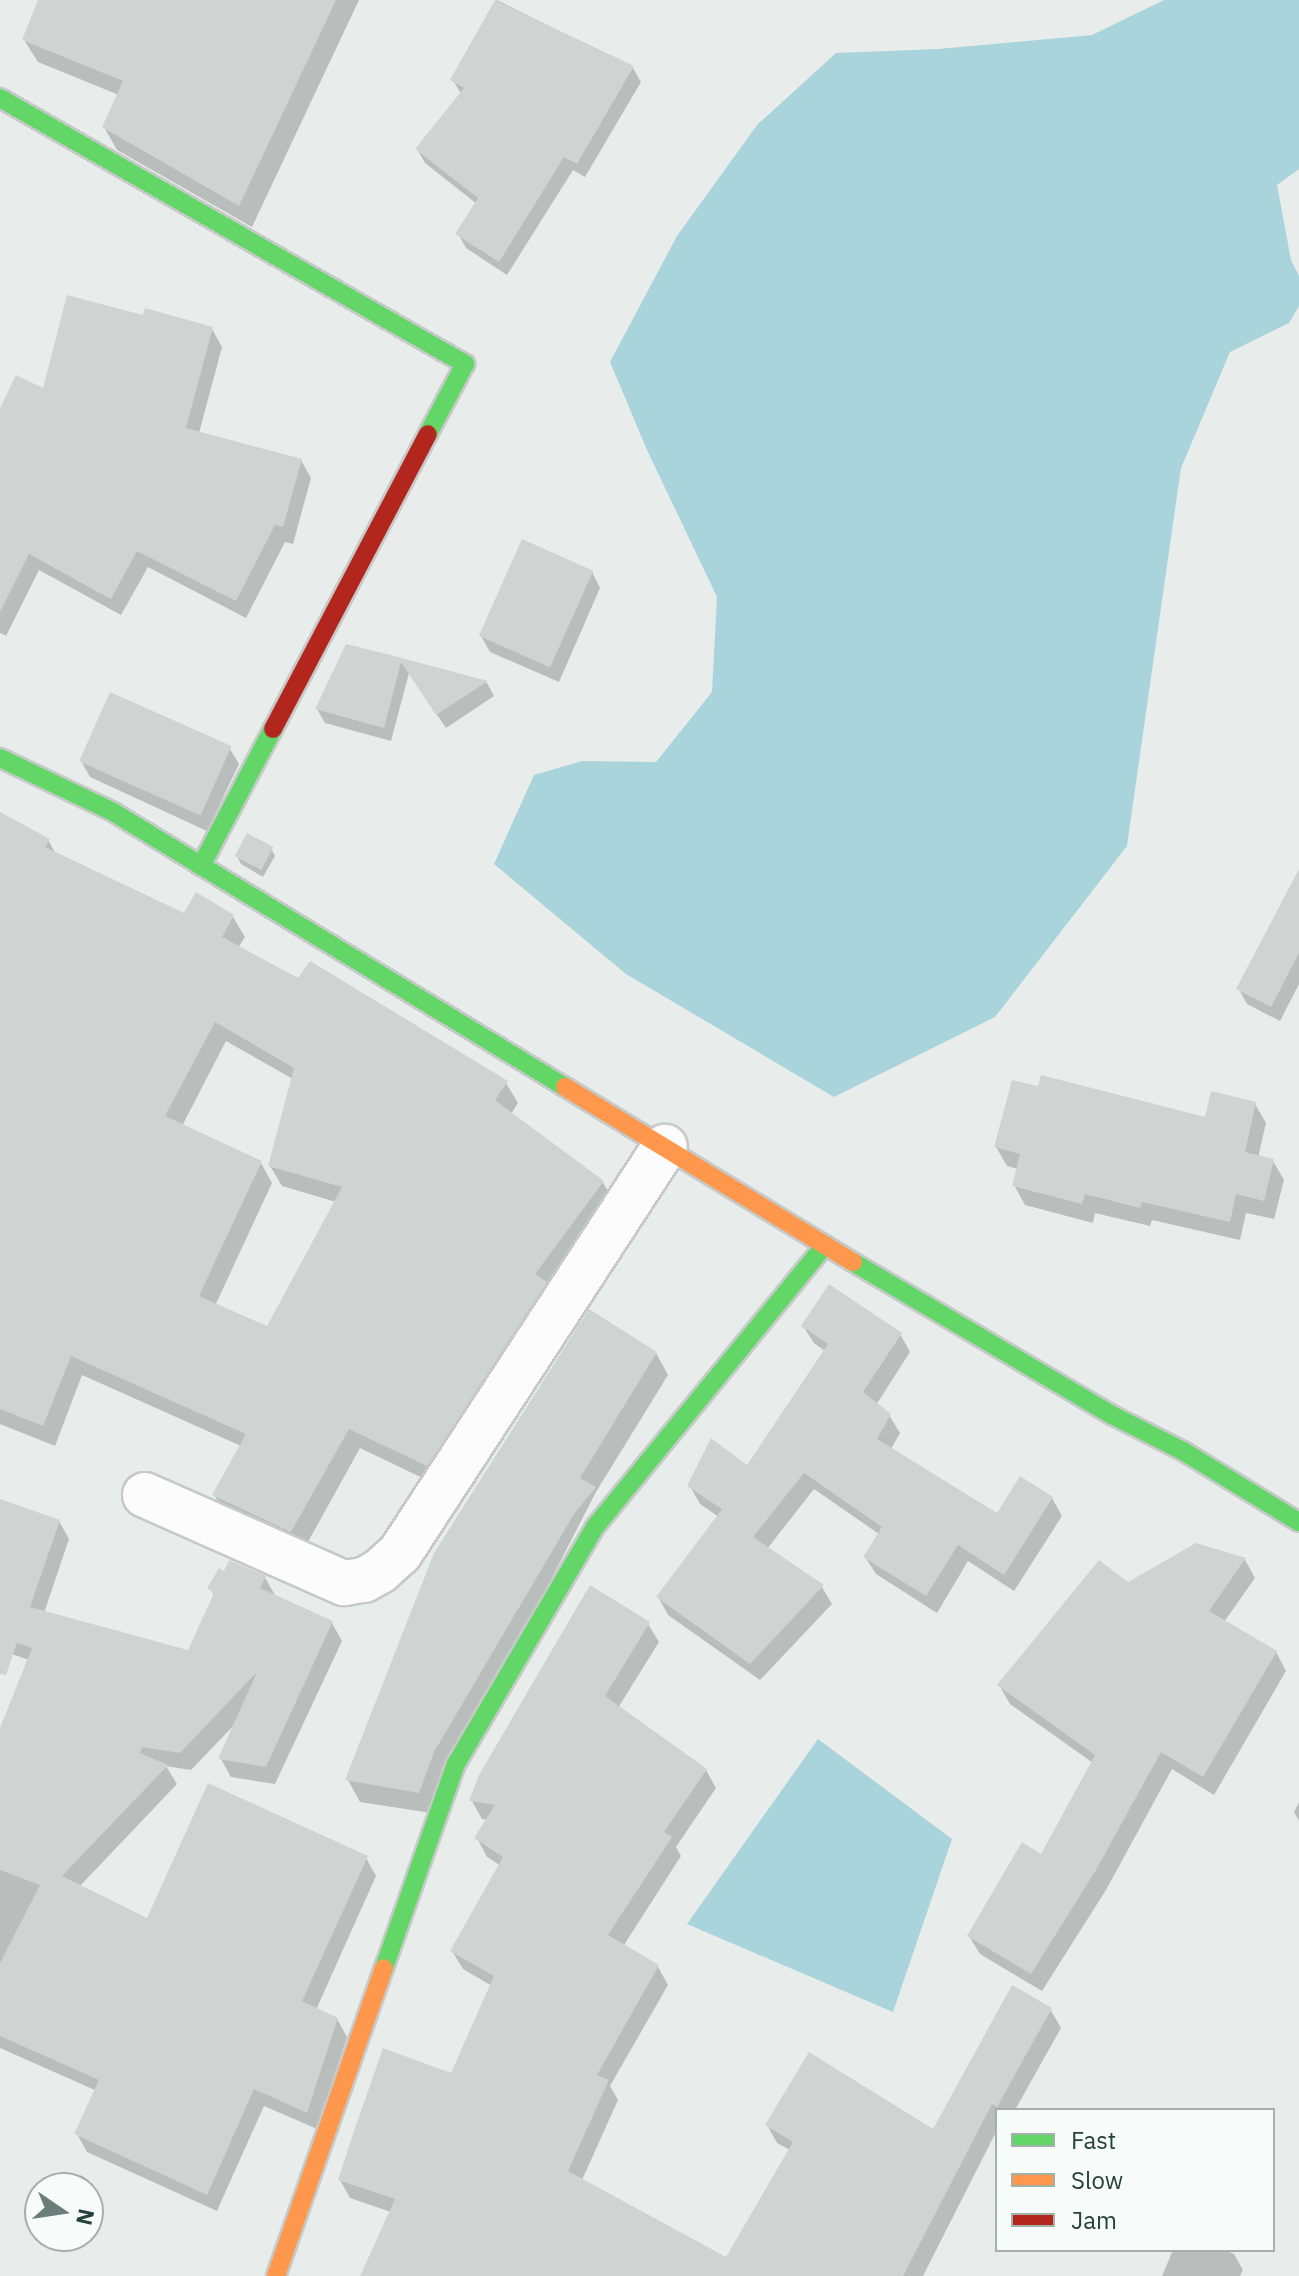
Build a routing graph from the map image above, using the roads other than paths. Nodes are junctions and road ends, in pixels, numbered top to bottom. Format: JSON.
{"nodes":[{"id":1,"x":0,"y":98,"type":"edge"},
{"id":2,"x":0,"y":758,"type":"edge"},
{"id":3,"x":201,"y":866,"type":"junction"},
{"id":4,"x":665,"y":1147,"type":"junction"},
{"id":5,"x":825,"y":1245,"type":"junction"},
{"id":6,"x":145,"y":1495,"type":"dead end"},
{"id":7,"x":1299,"y":1522,"type":"edge"},
{"id":8,"x":276,"y":2276,"type":"edge"}],
"edges":[{"from":1,"to":3,"type":"street"},
{"from":2,"to":3,"type":"street"},
{"from":3,"to":4,"type":"street"},
{"from":4,"to":5,"type":"street"},
{"from":4,"to":6,"type":"street"},
{"from":5,"to":7,"type":"street"},
{"from":5,"to":8,"type":"street"}]}
